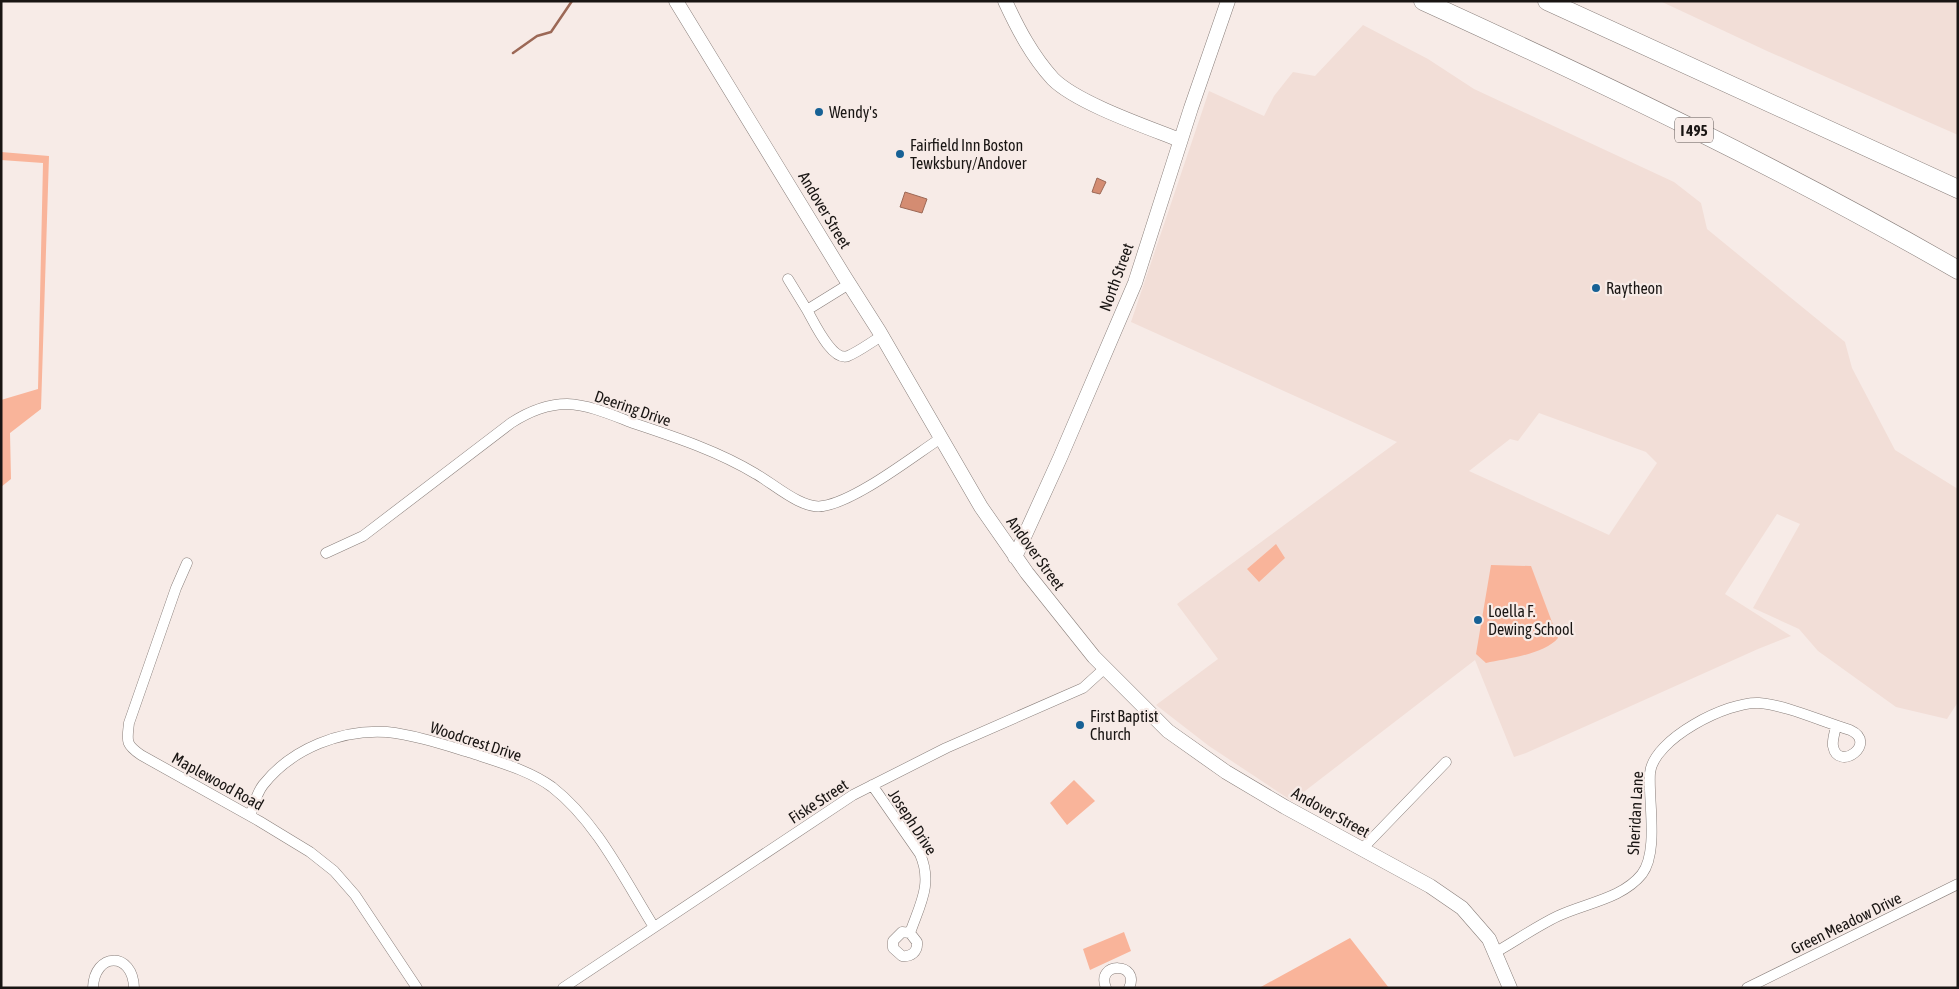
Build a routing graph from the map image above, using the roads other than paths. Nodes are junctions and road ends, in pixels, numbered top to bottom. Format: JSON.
{"nodes":[{"id":1,"x":676,"y":1,"type":"edge"},
{"id":2,"x":1005,"y":1,"type":"edge"},
{"id":3,"x":1228,"y":1,"type":"edge"},
{"id":4,"x":1423,"y":1,"type":"edge"},
{"id":5,"x":1546,"y":1,"type":"edge"},
{"id":6,"x":1180,"y":140,"type":"junction"},
{"id":7,"x":1958,"y":189,"type":"edge"},
{"id":8,"x":1958,"y":270,"type":"edge"},
{"id":9,"x":788,"y":279,"type":"dead end"},
{"id":10,"x":849,"y":284,"type":"junction"},
{"id":11,"x":807,"y":310,"type":"junction"},
{"id":12,"x":882,"y":336,"type":"junction"},
{"id":13,"x":941,"y":438,"type":"junction"},
{"id":14,"x":326,"y":554,"type":"dead end"},
{"id":15,"x":1015,"y":557,"type":"junction"},
{"id":16,"x":187,"y":564,"type":"dead end"},
{"id":17,"x":1104,"y":668,"type":"junction"},
{"id":18,"x":1836,"y":726,"type":"dead end"},
{"id":19,"x":1446,"y":762,"type":"dead end"},
{"id":20,"x":872,"y":786,"type":"junction"},
{"id":21,"x":250,"y":816,"type":"junction"},
{"id":22,"x":1362,"y":849,"type":"junction"},
{"id":23,"x":1958,"y":884,"type":"edge"},
{"id":24,"x":654,"y":927,"type":"junction"},
{"id":25,"x":910,"y":933,"type":"dead end"},
{"id":26,"x":1496,"y":952,"type":"junction"},
{"id":27,"x":93,"y":988,"type":"edge"},
{"id":28,"x":134,"y":988,"type":"edge"},
{"id":29,"x":417,"y":988,"type":"edge"},
{"id":30,"x":562,"y":988,"type":"edge"},
{"id":31,"x":1106,"y":988,"type":"edge"},
{"id":32,"x":1128,"y":988,"type":"edge"},
{"id":33,"x":1510,"y":988,"type":"edge"},
{"id":34,"x":1747,"y":988,"type":"edge"}],
"edges":[{"from":1,"to":10,"type":"main road","name":"Andover Street"},
{"from":2,"to":6,"type":"main road"},
{"from":3,"to":6,"type":"main road","name":"North Street"},
{"from":4,"to":8,"type":"highway","number":"I 495"},
{"from":5,"to":7,"type":"highway"},
{"from":6,"to":15,"type":"main road","name":"North Street"},
{"from":9,"to":11,"type":"street"},
{"from":10,"to":11,"type":"street"},
{"from":10,"to":12,"type":"main road","name":"Andover Street"},
{"from":11,"to":12,"type":"street"},
{"from":12,"to":13,"type":"main road","name":"Andover Street"},
{"from":13,"to":14,"type":"street","name":"Deering Drive"},
{"from":13,"to":15,"type":"main road","name":"Andover Street"},
{"from":15,"to":17,"type":"main road","name":"Andover Street"},
{"from":16,"to":21,"type":"street","name":"Maplewood Road"},
{"from":17,"to":20,"type":"street","name":"Fiske Street"},
{"from":17,"to":22,"type":"main road","name":"Andover Street"},
{"from":18,"to":26,"type":"street","name":"Sheridan Lane"},
{"from":19,"to":22,"type":"street"},
{"from":20,"to":24,"type":"street","name":"Fiske Street"},
{"from":20,"to":25,"type":"street","name":"Joseph Drive"},
{"from":21,"to":24,"type":"street","name":"Woodcrest Drive"},
{"from":21,"to":29,"type":"street","name":"Maplewood Road"},
{"from":22,"to":26,"type":"main road","name":"Andover Street"},
{"from":23,"to":34,"type":"street","name":"Green Meadow Drive"},
{"from":24,"to":30,"type":"street","name":"Fiske Street"},
{"from":26,"to":33,"type":"main road","name":"Andover Street"},
{"from":27,"to":28,"type":"street"},
{"from":31,"to":32,"type":"street"}]}
